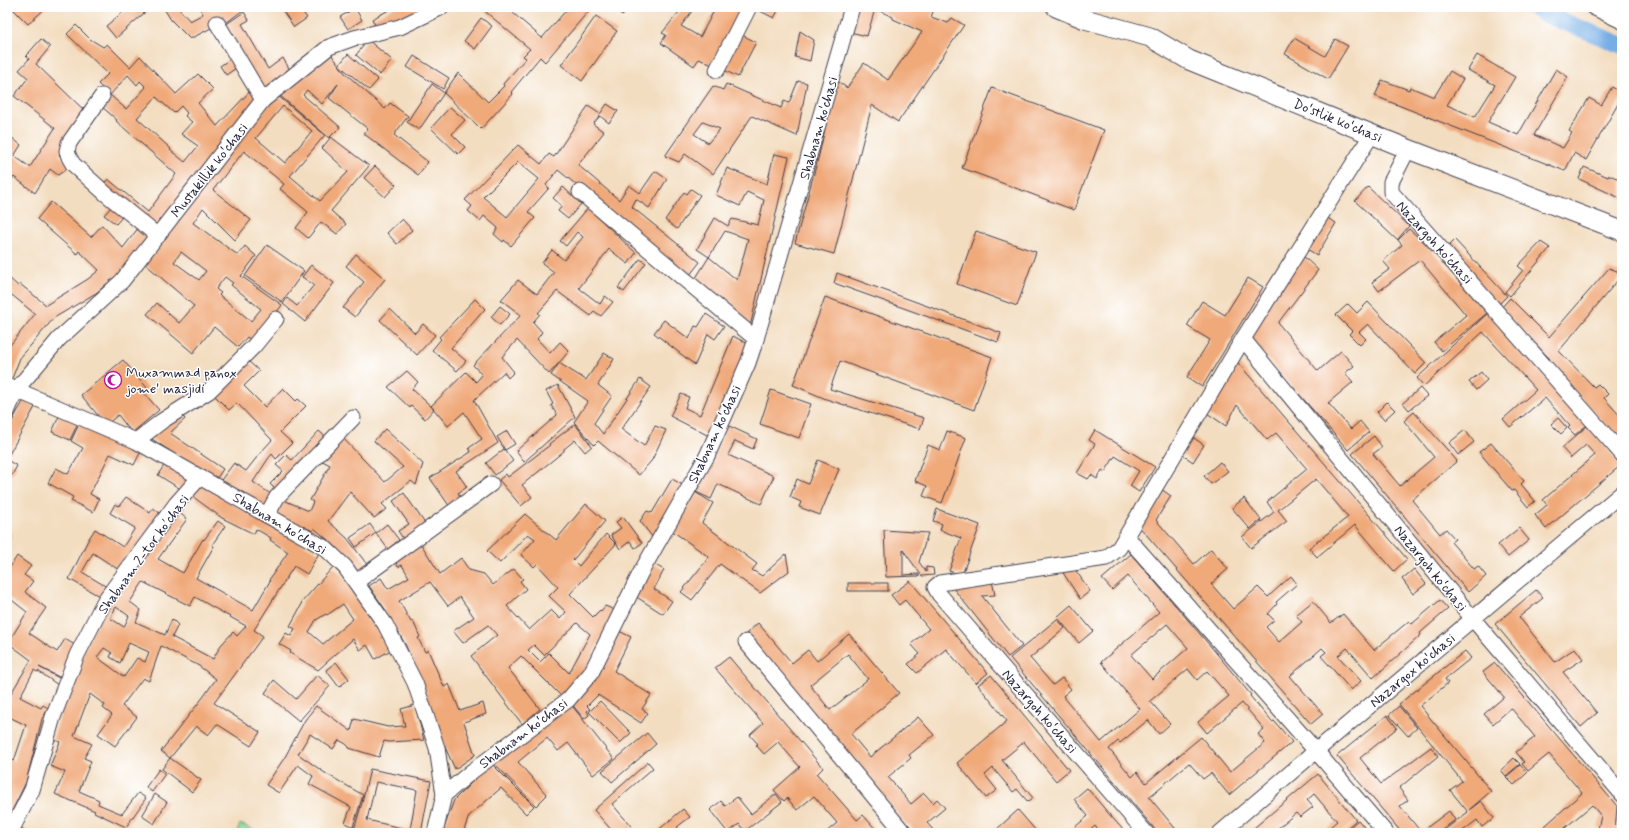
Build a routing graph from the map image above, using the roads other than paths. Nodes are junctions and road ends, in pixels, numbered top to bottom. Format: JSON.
{"nodes":[{"id":1,"x":442,"y":7,"type":"edge"},
{"id":2,"x":749,"y":7,"type":"edge"},
{"id":3,"x":852,"y":7,"type":"edge"},
{"id":4,"x":1056,"y":7,"type":"edge"},
{"id":5,"x":1593,"y":7,"type":"edge"},
{"id":6,"x":1622,"y":21,"type":"edge"},
{"id":7,"x":217,"y":22,"type":"dead end"},
{"id":8,"x":717,"y":70,"type":"dead end"},
{"id":9,"x":102,"y":96,"type":"dead end"},
{"id":10,"x":263,"y":100,"type":"junction"},
{"id":11,"x":1372,"y":134,"type":"junction"},
{"id":12,"x":1408,"y":149,"type":"junction"},
{"id":13,"x":580,"y":192,"type":"dead end"},
{"id":14,"x":1622,"y":231,"type":"edge"},
{"id":15,"x":158,"y":236,"type":"junction"},
{"id":16,"x":276,"y":320,"type":"dead end"},
{"id":17,"x":756,"y":339,"type":"junction"},
{"id":18,"x":1243,"y":339,"type":"junction"},
{"id":19,"x":11,"y":388,"type":"edge"},
{"id":20,"x":7,"y":412,"type":"edge"},
{"id":21,"x":353,"y":418,"type":"dead end"},
{"id":22,"x":136,"y":441,"type":"junction"},
{"id":23,"x":1622,"y":454,"type":"edge"},
{"id":24,"x":200,"y":477,"type":"junction"},
{"id":25,"x":491,"y":484,"type":"dead end"},
{"id":26,"x":1622,"y":493,"type":"edge"},
{"id":27,"x":267,"y":515,"type":"junction"},
{"id":28,"x":1127,"y":537,"type":"junction"},
{"id":29,"x":356,"y":582,"type":"junction"},
{"id":30,"x":1473,"y":619,"type":"junction"},
{"id":31,"x":746,"y":642,"type":"dead end"},
{"id":32,"x":1316,"y":751,"type":"junction"},
{"id":33,"x":1622,"y":794,"type":"edge"},
{"id":34,"x":444,"y":795,"type":"junction"},
{"id":35,"x":10,"y":833,"type":"edge"},
{"id":36,"x":435,"y":833,"type":"edge"},
{"id":37,"x":904,"y":833,"type":"edge"},
{"id":38,"x":1146,"y":833,"type":"edge"},
{"id":39,"x":1220,"y":833,"type":"edge"},
{"id":40,"x":1386,"y":833,"type":"edge"}],
"edges":[{"from":1,"to":10,"type":"street","name":"Mustakillik koʻchasi"},
{"from":2,"to":8,"type":"street"},
{"from":3,"to":17,"type":"street","name":"Shabnam koʻchasi"},
{"from":4,"to":11,"type":"street","name":"Doʻstlik koʻchasi"},
{"from":5,"to":6,"type":"street"},
{"from":7,"to":10,"type":"street"},
{"from":9,"to":15,"type":"street"},
{"from":10,"to":15,"type":"street","name":"Mustakillik koʻchasi"},
{"from":11,"to":12,"type":"street","name":"Doʻstlik koʻchasi"},
{"from":11,"to":18,"type":"street"},
{"from":12,"to":14,"type":"street","name":"Doʻstlik koʻchasi"},
{"from":12,"to":23,"type":"street","name":"Nazargoh koʻchasi"},
{"from":13,"to":17,"type":"street"},
{"from":15,"to":19,"type":"street","name":"Mustakillik koʻchasi"},
{"from":16,"to":22,"type":"street"},
{"from":17,"to":34,"type":"street","name":"Shabnam koʻchasi"},
{"from":18,"to":28,"type":"street"},
{"from":18,"to":30,"type":"street","name":"Nazargoh koʻchasi"},
{"from":19,"to":20,"type":"street","name":"Mustakillik koʻchasi"},
{"from":19,"to":22,"type":"street","name":"Shabnam koʻchasi"},
{"from":21,"to":27,"type":"street"},
{"from":22,"to":24,"type":"street","name":"Shabnam koʻchasi"},
{"from":24,"to":27,"type":"street","name":"Shabnam koʻchasi"},
{"from":24,"to":35,"type":"street","name":"Shabnam 2-tor koʼchasi"},
{"from":25,"to":29,"type":"street"},
{"from":26,"to":30,"type":"street","name":"Nazargox ko'chasi"},
{"from":27,"to":29,"type":"street","name":"Shabnam koʻchasi"},
{"from":28,"to":32,"type":"street"},
{"from":28,"to":38,"type":"street","name":"Nazargoh koʻchasi"},
{"from":29,"to":34,"type":"street","name":"Shabnam koʻchasi"},
{"from":30,"to":32,"type":"street","name":"Nazargox ko'chasi"},
{"from":30,"to":33,"type":"street","name":"Nazargoh koʻchasi"},
{"from":31,"to":37,"type":"street"},
{"from":32,"to":39,"type":"street","name":"Nazargox ko'chasi"},
{"from":32,"to":40,"type":"street"},
{"from":34,"to":36,"type":"street"}]}
